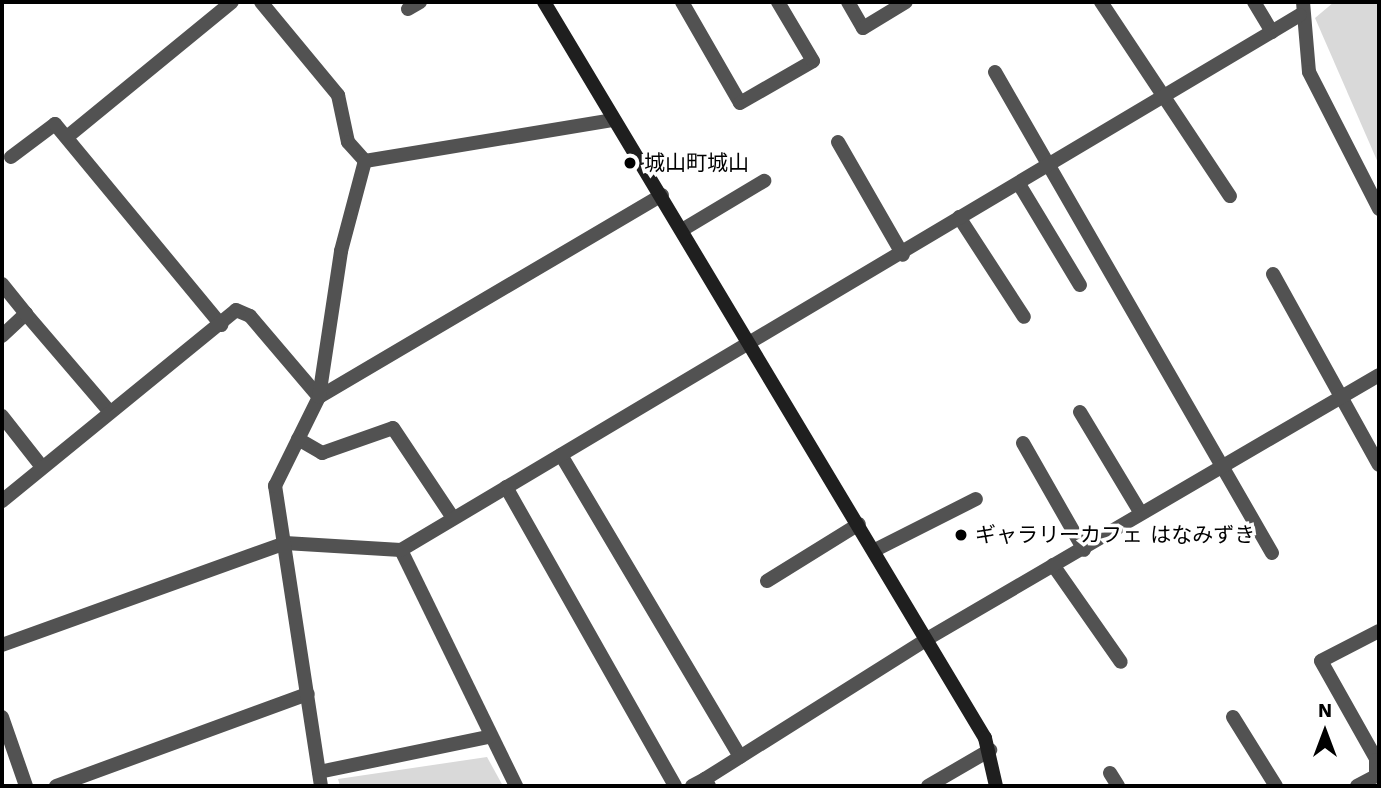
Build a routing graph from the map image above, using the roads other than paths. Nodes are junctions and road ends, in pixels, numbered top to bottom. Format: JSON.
{"nodes":[{"id":1,"x":232,"y":2,"type":"edge"},
{"id":2,"x":261,"y":2,"type":"edge"},
{"id":3,"x":544,"y":2,"type":"edge"},
{"id":4,"x":682,"y":2,"type":"edge"},
{"id":5,"x":778,"y":2,"type":"edge"},
{"id":6,"x":849,"y":2,"type":"edge"},
{"id":7,"x":906,"y":2,"type":"edge"},
{"id":8,"x":1101,"y":2,"type":"edge"},
{"id":9,"x":1254,"y":2,"type":"edge"},
{"id":10,"x":1301,"y":8,"type":"edge"},
{"id":11,"x":1272,"y":32,"type":"junction"},
{"id":12,"x":995,"y":72,"type":"dead end"},
{"id":13,"x":1162,"y":97,"type":"junction"},
{"id":14,"x":614,"y":120,"type":"junction"},
{"id":15,"x":67,"y":137,"type":"junction"},
{"id":16,"x":838,"y":142,"type":"dead end"},
{"id":17,"x":11,"y":157,"type":"dead end"},
{"id":18,"x":365,"y":162,"type":"junction"},
{"id":19,"x":1051,"y":164,"type":"junction"},
{"id":20,"x":764,"y":181,"type":"dead end"},
{"id":21,"x":1018,"y":184,"type":"junction"},
{"id":22,"x":662,"y":195,"type":"junction"},
{"id":23,"x":1230,"y":196,"type":"dead end"},
{"id":24,"x":1379,"y":209,"type":"edge"},
{"id":25,"x":959,"y":217,"type":"junction"},
{"id":26,"x":682,"y":230,"type":"junction"},
{"id":27,"x":903,"y":255,"type":"junction"},
{"id":28,"x":1273,"y":274,"type":"dead end"},
{"id":29,"x":2,"y":284,"type":"edge"},
{"id":30,"x":1080,"y":285,"type":"dead end"},
{"id":31,"x":26,"y":314,"type":"junction"},
{"id":32,"x":1024,"y":317,"type":"dead end"},
{"id":33,"x":221,"y":325,"type":"junction"},
{"id":34,"x":2,"y":336,"type":"edge"},
{"id":35,"x":747,"y":343,"type":"junction"},
{"id":36,"x":1379,"y":375,"type":"edge"},
{"id":37,"x":319,"y":397,"type":"junction"},
{"id":38,"x":1342,"y":398,"type":"junction"},
{"id":39,"x":110,"y":412,"type":"junction"},
{"id":40,"x":1080,"y":412,"type":"dead end"},
{"id":41,"x":2,"y":416,"type":"edge"},
{"id":42,"x":298,"y":439,"type":"junction"},
{"id":43,"x":1023,"y":443,"type":"dead end"},
{"id":44,"x":561,"y":455,"type":"junction"},
{"id":45,"x":1222,"y":464,"type":"junction"},
{"id":46,"x":1379,"y":465,"type":"edge"},
{"id":47,"x":42,"y":467,"type":"junction"},
{"id":48,"x":506,"y":487,"type":"junction"},
{"id":49,"x":976,"y":499,"type":"dead end"},
{"id":50,"x":2,"y":501,"type":"edge"},
{"id":51,"x":1139,"y":510,"type":"junction"},
{"id":52,"x":453,"y":518,"type":"junction"},
{"id":53,"x":859,"y":524,"type":"junction"},
{"id":54,"x":285,"y":543,"type":"junction"},
{"id":55,"x":401,"y":550,"type":"junction"},
{"id":56,"x":875,"y":550,"type":"junction"},
{"id":57,"x":1084,"y":550,"type":"junction"},
{"id":58,"x":1272,"y":553,"type":"dead end"},
{"id":59,"x":1052,"y":565,"type":"junction"},
{"id":60,"x":767,"y":581,"type":"dead end"},
{"id":61,"x":1379,"y":631,"type":"edge"},
{"id":62,"x":927,"y":639,"type":"junction"},
{"id":63,"x":2,"y":645,"type":"edge"},
{"id":64,"x":1121,"y":662,"type":"dead end"},
{"id":65,"x":308,"y":694,"type":"junction"},
{"id":66,"x":2,"y":717,"type":"edge"},
{"id":67,"x":1233,"y":717,"type":"dead end"},
{"id":68,"x":488,"y":737,"type":"junction"},
{"id":69,"x":990,"y":750,"type":"junction"},
{"id":70,"x":740,"y":757,"type":"junction"},
{"id":71,"x":1378,"y":760,"type":"edge"},
{"id":72,"x":1110,"y":773,"type":"dead end"},
{"id":73,"x":320,"y":779,"type":"edge"},
{"id":74,"x":702,"y":784,"type":"edge"},
{"id":75,"x":26,"y":786,"type":"edge"},
{"id":76,"x":56,"y":786,"type":"edge"},
{"id":77,"x":516,"y":786,"type":"edge"},
{"id":78,"x":675,"y":786,"type":"edge"},
{"id":79,"x":928,"y":786,"type":"edge"},
{"id":80,"x":996,"y":786,"type":"edge"},
{"id":81,"x":1118,"y":786,"type":"edge"},
{"id":82,"x":1276,"y":786,"type":"edge"},
{"id":83,"x":1357,"y":786,"type":"edge"}],
"edges":[{"from":1,"to":15,"type":"street"},
{"from":2,"to":18,"type":"street"},
{"from":3,"to":14,"type":"street"},
{"from":4,"to":5,"type":"street"},
{"from":6,"to":7,"type":"street"},
{"from":8,"to":13,"type":"street"},
{"from":9,"to":11,"type":"street"},
{"from":10,"to":11,"type":"street"},
{"from":10,"to":24,"type":"street"},
{"from":11,"to":13,"type":"street"},
{"from":12,"to":19,"type":"street"},
{"from":13,"to":19,"type":"street"},
{"from":13,"to":23,"type":"street"},
{"from":14,"to":18,"type":"street"},
{"from":14,"to":22,"type":"street"},
{"from":15,"to":17,"type":"street"},
{"from":15,"to":33,"type":"street"},
{"from":16,"to":27,"type":"street"},
{"from":18,"to":37,"type":"street"},
{"from":19,"to":21,"type":"street"},
{"from":19,"to":45,"type":"street"},
{"from":20,"to":26,"type":"street"},
{"from":21,"to":25,"type":"street"},
{"from":21,"to":30,"type":"street"},
{"from":22,"to":26,"type":"street"},
{"from":22,"to":37,"type":"street"},
{"from":25,"to":27,"type":"street"},
{"from":25,"to":32,"type":"street"},
{"from":26,"to":35,"type":"street"},
{"from":27,"to":35,"type":"street"},
{"from":28,"to":38,"type":"street"},
{"from":29,"to":31,"type":"street"},
{"from":31,"to":34,"type":"street"},
{"from":31,"to":39,"type":"street"},
{"from":33,"to":37,"type":"street"},
{"from":33,"to":39,"type":"street"},
{"from":35,"to":44,"type":"street"},
{"from":35,"to":53,"type":"street"},
{"from":36,"to":38,"type":"street"},
{"from":37,"to":42,"type":"street"},
{"from":38,"to":45,"type":"street"},
{"from":38,"to":46,"type":"street"},
{"from":39,"to":47,"type":"street"},
{"from":40,"to":51,"type":"street"},
{"from":41,"to":47,"type":"street"},
{"from":42,"to":52,"type":"street"},
{"from":42,"to":54,"type":"street"},
{"from":43,"to":57,"type":"street"},
{"from":44,"to":48,"type":"street"},
{"from":44,"to":70,"type":"street"},
{"from":45,"to":51,"type":"street"},
{"from":45,"to":58,"type":"street"},
{"from":47,"to":50,"type":"street"},
{"from":48,"to":52,"type":"street"},
{"from":48,"to":78,"type":"street"},
{"from":49,"to":56,"type":"street"},
{"from":51,"to":57,"type":"street"},
{"from":52,"to":55,"type":"street"},
{"from":53,"to":56,"type":"street"},
{"from":53,"to":60,"type":"street"},
{"from":54,"to":55,"type":"street"},
{"from":54,"to":63,"type":"street"},
{"from":54,"to":65,"type":"street"},
{"from":55,"to":68,"type":"street"},
{"from":56,"to":62,"type":"street"},
{"from":57,"to":59,"type":"street"},
{"from":59,"to":62,"type":"street"},
{"from":59,"to":64,"type":"street"},
{"from":61,"to":71,"type":"street"},
{"from":62,"to":69,"type":"street"},
{"from":62,"to":70,"type":"street"},
{"from":65,"to":73,"type":"street"},
{"from":65,"to":76,"type":"street"},
{"from":66,"to":75,"type":"street"},
{"from":67,"to":82,"type":"street"},
{"from":68,"to":73,"type":"street"},
{"from":68,"to":77,"type":"street"},
{"from":69,"to":79,"type":"street"},
{"from":69,"to":80,"type":"street"},
{"from":70,"to":74,"type":"street"},
{"from":71,"to":83,"type":"street"},
{"from":72,"to":81,"type":"street"}]}
